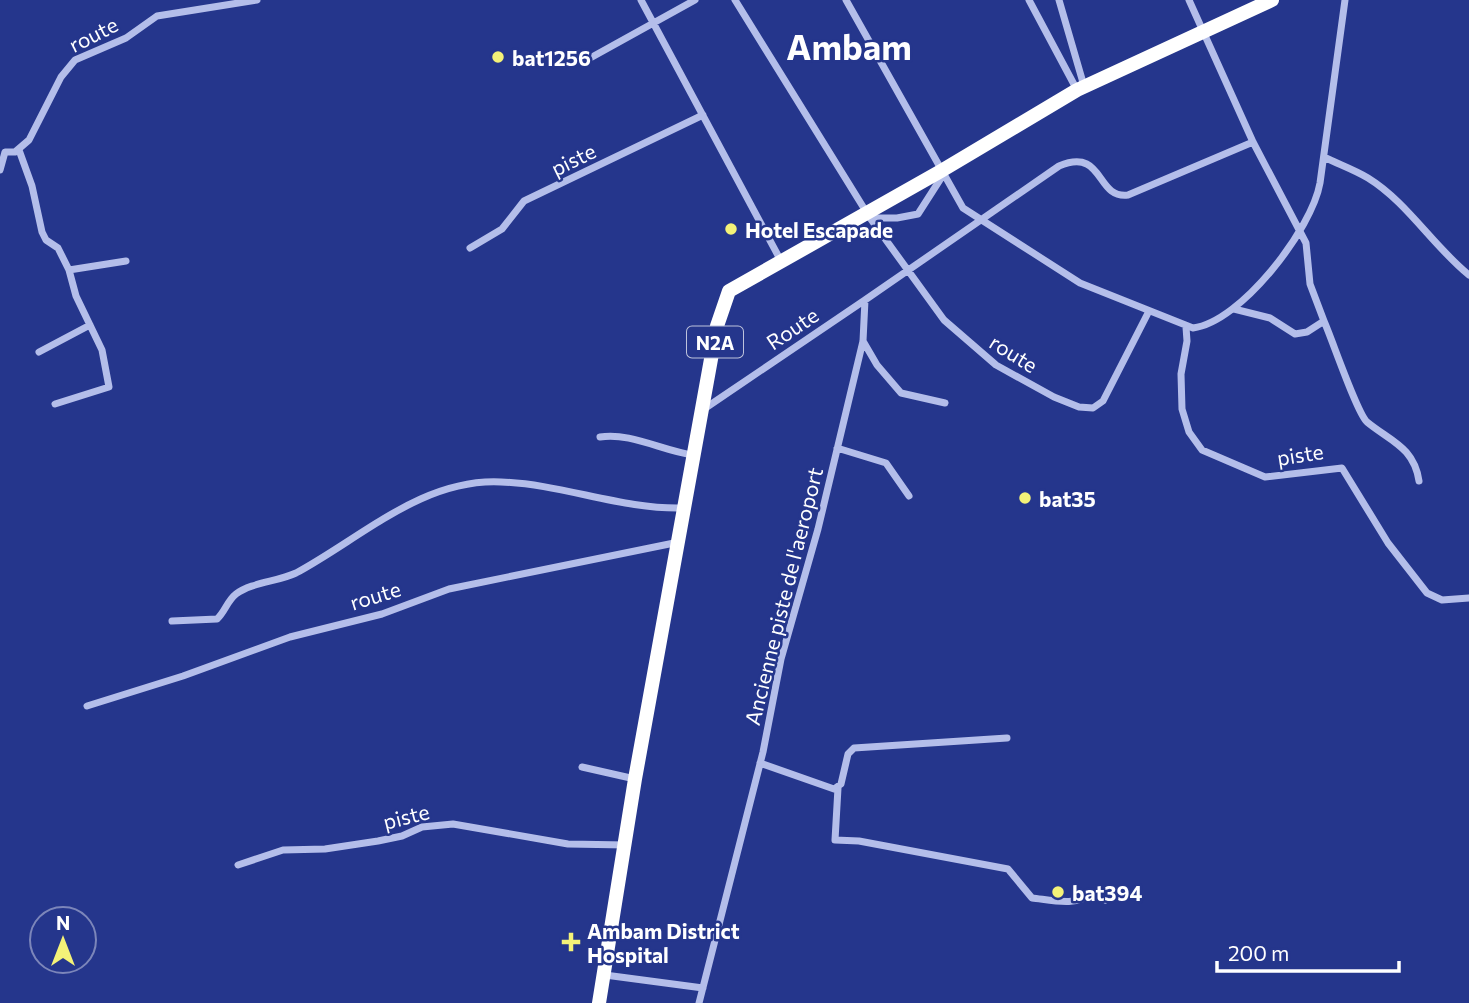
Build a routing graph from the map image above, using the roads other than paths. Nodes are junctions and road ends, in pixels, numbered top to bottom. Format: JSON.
{"nodes":[{"id":1,"x":257,"y":0,"type":"edge"},
{"id":2,"x":641,"y":0,"type":"edge"},
{"id":3,"x":695,"y":0,"type":"edge"},
{"id":4,"x":735,"y":0,"type":"edge"},
{"id":5,"x":1029,"y":0,"type":"edge"},
{"id":6,"x":1059,"y":0,"type":"edge"},
{"id":7,"x":1189,"y":0,"type":"edge"},
{"id":8,"x":1272,"y":0,"type":"edge"},
{"id":9,"x":1345,"y":0,"type":"edge"},
{"id":10,"x":848,"y":1,"type":"edge"},
{"id":11,"x":653,"y":24,"type":"junction"},
{"id":12,"x":1203,"y":30,"type":"junction"},
{"id":13,"x":583,"y":62,"type":"dead end"},
{"id":14,"x":1080,"y":88,"type":"junction"},
{"id":15,"x":703,"y":115,"type":"junction"},
{"id":16,"x":1253,"y":142,"type":"junction"},
{"id":17,"x":19,"y":150,"type":"junction"},
{"id":18,"x":1324,"y":157,"type":"junction"},
{"id":19,"x":0,"y":170,"type":"edge"},
{"id":20,"x":942,"y":173,"type":"junction"},
{"id":21,"x":869,"y":215,"type":"junction"},
{"id":22,"x":980,"y":221,"type":"junction"},
{"id":23,"x":1301,"y":232,"type":"junction"},
{"id":24,"x":470,"y":248,"type":"dead end"},
{"id":25,"x":126,"y":261,"type":"dead end"},
{"id":26,"x":781,"y":261,"type":"junction"},
{"id":27,"x":69,"y":270,"type":"junction"},
{"id":28,"x":906,"y":270,"type":"junction"},
{"id":29,"x":1469,"y":275,"type":"edge"},
{"id":30,"x":865,"y":300,"type":"junction"},
{"id":31,"x":1234,"y":309,"type":"junction"},
{"id":32,"x":1149,"y":311,"type":"junction"},
{"id":33,"x":1324,"y":321,"type":"junction"},
{"id":34,"x":90,"y":325,"type":"junction"},
{"id":35,"x":1186,"y":327,"type":"junction"},
{"id":36,"x":863,"y":341,"type":"junction"},
{"id":37,"x":39,"y":352,"type":"dead end"},
{"id":38,"x":945,"y":403,"type":"dead end"},
{"id":39,"x":55,"y":404,"type":"dead end"},
{"id":40,"x":704,"y":408,"type":"junction"},
{"id":41,"x":600,"y":436,"type":"dead end"},
{"id":42,"x":837,"y":448,"type":"junction"},
{"id":43,"x":694,"y":455,"type":"junction"},
{"id":44,"x":1419,"y":481,"type":"dead end"},
{"id":45,"x":909,"y":496,"type":"dead end"},
{"id":46,"x":685,"y":508,"type":"junction"},
{"id":47,"x":680,"y":542,"type":"junction"},
{"id":48,"x":1469,"y":598,"type":"edge"},
{"id":49,"x":172,"y":621,"type":"dead end"},
{"id":50,"x":87,"y":706,"type":"dead end"},
{"id":51,"x":1007,"y":738,"type":"dead end"},
{"id":52,"x":760,"y":763,"type":"junction"},
{"id":53,"x":582,"y":767,"type":"dead end"},
{"id":54,"x":635,"y":779,"type":"junction"},
{"id":55,"x":838,"y":788,"type":"junction"},
{"id":56,"x":626,"y":845,"type":"junction"},
{"id":57,"x":238,"y":865,"type":"dead end"},
{"id":58,"x":1105,"y":900,"type":"dead end"},
{"id":59,"x":605,"y":975,"type":"junction"},
{"id":60,"x":703,"y":988,"type":"junction"},
{"id":61,"x":599,"y":1003,"type":"edge"},
{"id":62,"x":699,"y":1003,"type":"edge"}],
"edges":[{"from":1,"to":17,"type":"street","name":"route"},
{"from":2,"to":11,"type":"street"},
{"from":3,"to":11,"type":"street"},
{"from":4,"to":21,"type":"street","name":"route"},
{"from":5,"to":14,"type":"street"},
{"from":6,"to":14,"type":"street"},
{"from":7,"to":12,"type":"street"},
{"from":8,"to":12,"type":"highway","number":"N2A"},
{"from":9,"to":18,"type":"street"},
{"from":10,"to":20,"type":"street"},
{"from":11,"to":13,"type":"street"},
{"from":11,"to":15,"type":"street"},
{"from":12,"to":14,"type":"highway","number":"N2A"},
{"from":12,"to":16,"type":"street"},
{"from":14,"to":20,"type":"highway","number":"N2A"},
{"from":15,"to":24,"type":"street","name":"piste"},
{"from":15,"to":26,"type":"street"},
{"from":16,"to":22,"type":"street"},
{"from":16,"to":23,"type":"street"},
{"from":17,"to":19,"type":"street","name":"route"},
{"from":17,"to":27,"type":"street"},
{"from":18,"to":23,"type":"street"},
{"from":18,"to":29,"type":"street"},
{"from":20,"to":21,"type":"highway","number":"N2A"},
{"from":20,"to":21,"type":"street"},
{"from":20,"to":22,"type":"street"},
{"from":21,"to":26,"type":"highway","number":"N2A"},
{"from":21,"to":28,"type":"street","name":"route"},
{"from":22,"to":28,"type":"street"},
{"from":22,"to":32,"type":"street"},
{"from":23,"to":31,"type":"street"},
{"from":23,"to":33,"type":"street"},
{"from":25,"to":27,"type":"street"},
{"from":26,"to":40,"type":"highway","number":"N2A"},
{"from":27,"to":34,"type":"street"},
{"from":28,"to":30,"type":"street"},
{"from":28,"to":32,"type":"street","name":"route"},
{"from":30,"to":36,"type":"street","name":"Ancienne piste de l'aeroport"},
{"from":30,"to":40,"type":"street","name":"Route"},
{"from":31,"to":33,"type":"street"},
{"from":31,"to":35,"type":"street"},
{"from":32,"to":35,"type":"street"},
{"from":33,"to":44,"type":"street"},
{"from":34,"to":37,"type":"street"},
{"from":34,"to":39,"type":"street"},
{"from":35,"to":48,"type":"street","name":"piste"},
{"from":36,"to":38,"type":"street"},
{"from":36,"to":42,"type":"street","name":"Ancienne piste de l'aeroport"},
{"from":40,"to":43,"type":"highway","number":"N2A"},
{"from":41,"to":43,"type":"street"},
{"from":42,"to":45,"type":"street"},
{"from":42,"to":52,"type":"street","name":"Ancienne piste de l'aeroport"},
{"from":43,"to":46,"type":"highway","number":"N2A"},
{"from":46,"to":47,"type":"highway","number":"N2A"},
{"from":46,"to":49,"type":"street"},
{"from":47,"to":50,"type":"street","name":"route"},
{"from":47,"to":54,"type":"highway","number":"N2A"},
{"from":51,"to":55,"type":"street"},
{"from":52,"to":55,"type":"street"},
{"from":52,"to":60,"type":"street","name":"Ancienne piste de l'aeroport"},
{"from":53,"to":54,"type":"street"},
{"from":54,"to":56,"type":"highway","number":"N2A"},
{"from":55,"to":58,"type":"street"},
{"from":56,"to":57,"type":"street","name":"piste"},
{"from":56,"to":59,"type":"highway","number":"N2A"},
{"from":59,"to":60,"type":"street"},
{"from":59,"to":61,"type":"highway","number":"N2A"},
{"from":60,"to":62,"type":"street","name":"Ancienne piste de l'aeroport"}]}
